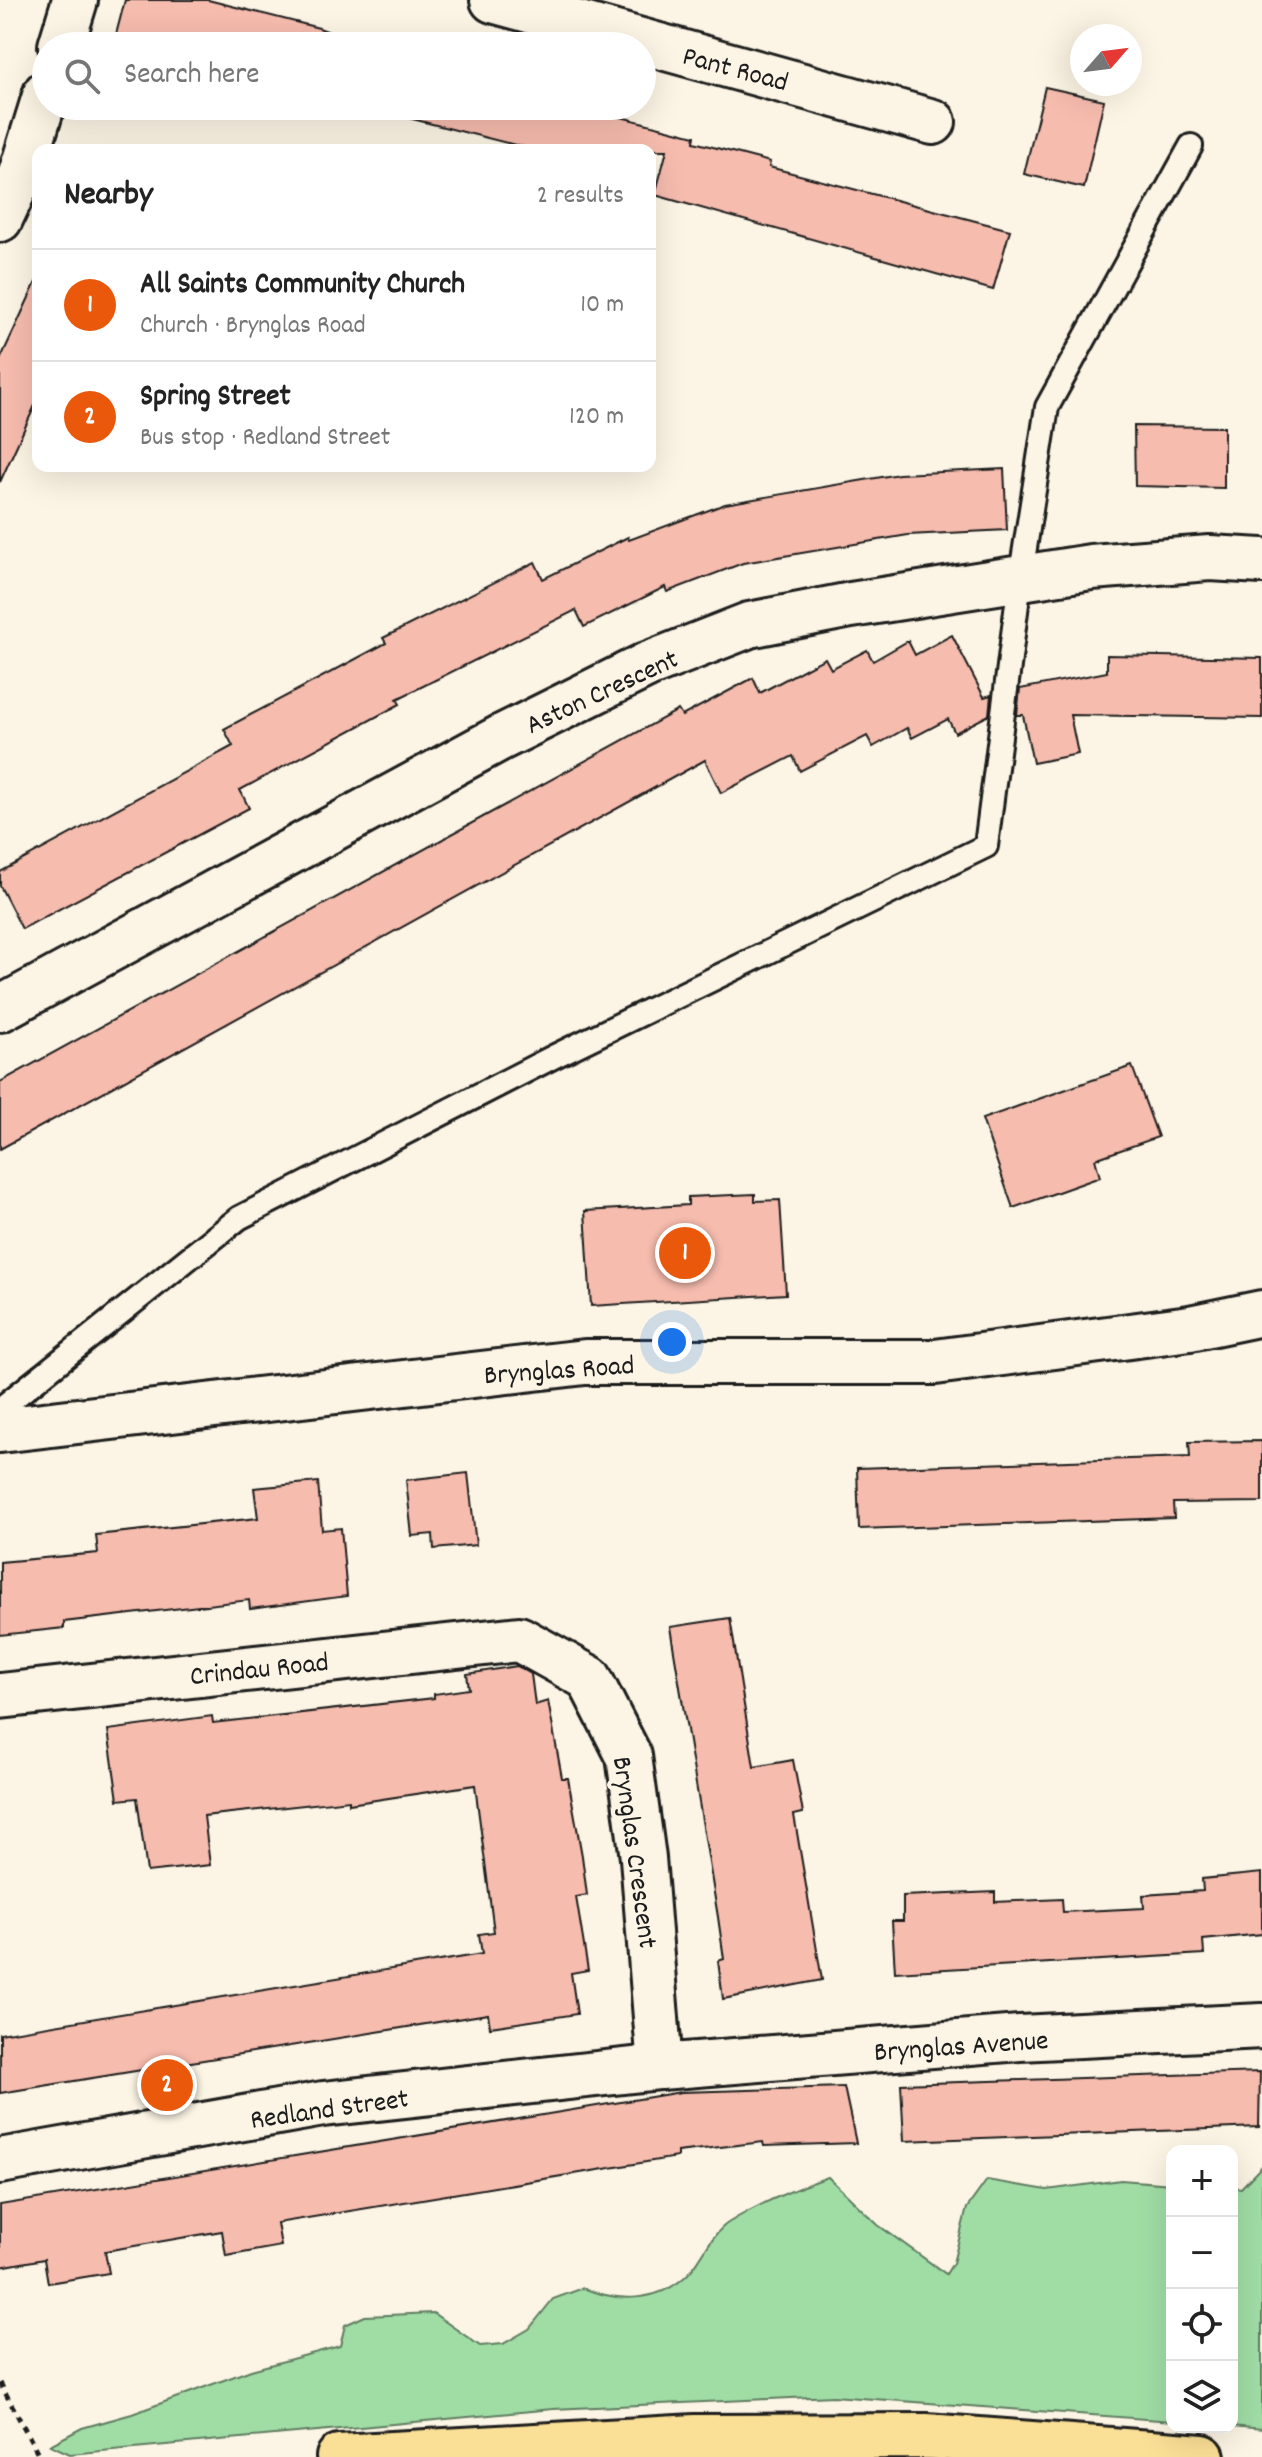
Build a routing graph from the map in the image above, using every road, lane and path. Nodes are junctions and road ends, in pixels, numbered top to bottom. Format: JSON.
{"nodes":[{"id":1,"x":75,"y":0,"type":"edge"},
{"id":2,"x":493,"y":0,"type":"edge"},
{"id":3,"x":65,"y":32,"type":"edge"},
{"id":4,"x":608,"y":32,"type":"edge"},
{"id":5,"x":656,"y":45,"type":"edge"},
{"id":6,"x":38,"y":120,"type":"edge"},
{"id":7,"x":933,"y":122,"type":"dead end"},
{"id":8,"x":1191,"y":146,"type":"dead end"},
{"id":9,"x":0,"y":219,"type":"edge"},
{"id":10,"x":1262,"y":561,"type":"edge"},
{"id":11,"x":1020,"y":580,"type":"junction"},
{"id":12,"x":0,"y":1009,"type":"edge"},
{"id":13,"x":1262,"y":1313,"type":"edge"},
{"id":14,"x":0,"y":1409,"type":"edge"},
{"id":15,"x":0,"y":1430,"type":"edge"},
{"id":16,"x":519,"y":1639,"type":"joint"},
{"id":17,"x":0,"y":1696,"type":"edge"},
{"id":18,"x":1262,"y":2026,"type":"edge"},
{"id":19,"x":660,"y":2067,"type":"junction"},
{"id":20,"x":0,"y":2161,"type":"edge"},
{"id":21,"x":0,"y":2383,"type":"edge"},
{"id":22,"x":40,"y":2457,"type":"edge"},
{"id":23,"x":339,"y":2457,"type":"edge"},
{"id":24,"x":1202,"y":2457,"type":"edge"}],
"edges":[{"from":1,"to":3,"type":"street"},
{"from":2,"to":4,"type":"street","name":"Pant Road"},
{"from":5,"to":7,"type":"street","name":"Pant Road"},
{"from":6,"to":9,"type":"street"},
{"from":8,"to":11,"type":"lane"},
{"from":10,"to":11,"type":"street","name":"Aston Crescent"},
{"from":11,"to":12,"type":"street","name":"Aston Crescent"},
{"from":11,"to":14,"type":"lane"},
{"from":13,"to":15,"type":"street","name":"Brynglas Road"},
{"from":16,"to":17,"type":"street","name":"Crindau Road"},
{"from":16,"to":19,"type":"street","name":"Brynglas Crescent"},
{"from":18,"to":19,"type":"street","name":"Brynglas Avenue"},
{"from":19,"to":20,"type":"street","name":"Redland Street"},
{"from":21,"to":22,"type":"path"},
{"from":23,"to":24,"type":"main road"}]}
